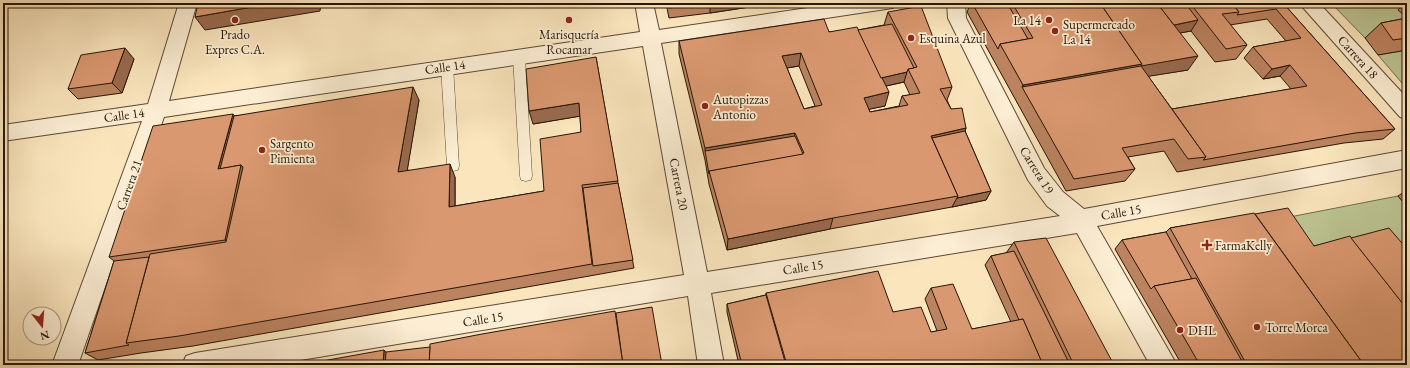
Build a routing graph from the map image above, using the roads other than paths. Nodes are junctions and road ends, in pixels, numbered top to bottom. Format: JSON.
{"nodes":[{"id":1,"x":644,"y":3,"type":"edge"},
{"id":2,"x":886,"y":3,"type":"edge"},
{"id":3,"x":956,"y":3,"type":"edge"},
{"id":4,"x":1308,"y":3,"type":"edge"},
{"id":5,"x":190,"y":11,"type":"edge"},
{"id":6,"x":652,"y":37,"type":"junction"},
{"id":7,"x":519,"y":56,"type":"junction"},
{"id":8,"x":447,"y":66,"type":"junction"},
{"id":9,"x":156,"y":110,"type":"junction"},
{"id":10,"x":1407,"y":111,"type":"edge"},
{"id":11,"x":3,"y":133,"type":"edge"},
{"id":12,"x":1407,"y":159,"type":"edge"},
{"id":13,"x":453,"y":166,"type":"dead end"},
{"id":14,"x":526,"y":176,"type":"dead end"},
{"id":15,"x":1083,"y":222,"type":"junction"},
{"id":16,"x":698,"y":284,"type":"junction"},
{"id":17,"x":65,"y":365,"type":"edge"},
{"id":18,"x":195,"y":365,"type":"edge"},
{"id":19,"x":711,"y":365,"type":"edge"},
{"id":20,"x":1164,"y":365,"type":"edge"}],
"edges":[{"from":1,"to":6,"type":"street","name":"Carrera 20"},
{"from":2,"to":6,"type":"street","name":"Calle 14"},
{"from":3,"to":15,"type":"street","name":"Carrera 19"},
{"from":4,"to":10,"type":"street","name":"Carrera 18"},
{"from":5,"to":9,"type":"street","name":"Carrera 21"},
{"from":6,"to":7,"type":"street","name":"Calle 14"},
{"from":6,"to":16,"type":"street","name":"Carrera 20"},
{"from":7,"to":8,"type":"street","name":"Calle 14"},
{"from":7,"to":14,"type":"lane"},
{"from":8,"to":9,"type":"street","name":"Calle 14"},
{"from":8,"to":13,"type":"lane"},
{"from":9,"to":11,"type":"street","name":"Calle 14"},
{"from":9,"to":17,"type":"street","name":"Carrera 21"},
{"from":12,"to":15,"type":"street","name":"Calle 15"},
{"from":15,"to":16,"type":"street","name":"Calle 15"},
{"from":15,"to":20,"type":"street","name":"Carrera 19"},
{"from":16,"to":18,"type":"street","name":"Calle 15"},
{"from":16,"to":19,"type":"street","name":"Carrera 20"}]}
